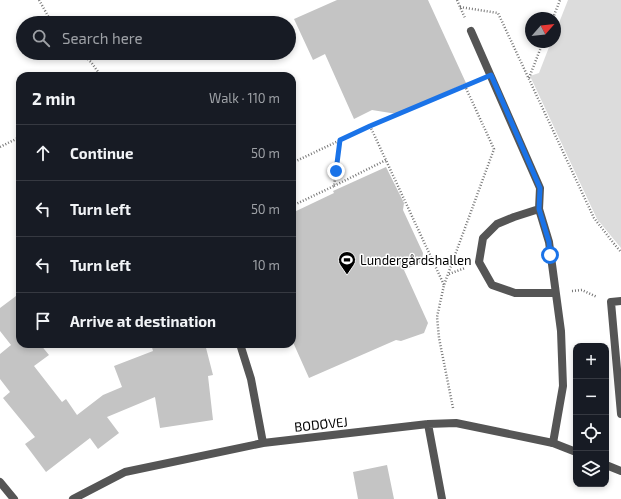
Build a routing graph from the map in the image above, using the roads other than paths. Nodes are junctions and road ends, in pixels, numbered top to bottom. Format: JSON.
{"nodes":[{"id":1,"x":471,"y":31,"type":"dead end"},
{"id":2,"x":539,"y":209,"type":"junction"},
{"id":3,"x":555,"y":293,"type":"junction"},
{"id":4,"x":621,"y":301,"type":"edge"},
{"id":5,"x":241,"y":348,"type":"edge"},
{"id":6,"x":621,"y":414,"type":"edge"},
{"id":7,"x":428,"y":424,"type":"junction"},
{"id":8,"x":553,"y":442,"type":"junction"},
{"id":9,"x":263,"y":443,"type":"junction"},
{"id":10,"x":574,"y":451,"type":"edge"},
{"id":11,"x":609,"y":466,"type":"edge"},
{"id":12,"x":621,"y":471,"type":"edge"},
{"id":13,"x":0,"y":482,"type":"edge"},
{"id":14,"x":14,"y":499,"type":"edge"},
{"id":15,"x":73,"y":499,"type":"edge"},
{"id":16,"x":442,"y":499,"type":"edge"}],
"edges":[{"from":1,"to":2,"type":"street"},
{"from":2,"to":3,"type":"street"},
{"from":2,"to":3,"type":"street"},
{"from":3,"to":8,"type":"street"},
{"from":4,"to":6,"type":"street"},
{"from":5,"to":9,"type":"street"},
{"from":7,"to":8,"type":"street","name":"BODØVEJ"},
{"from":7,"to":9,"type":"street","name":"BODØVEJ"},
{"from":7,"to":16,"type":"street"},
{"from":8,"to":10,"type":"street","name":"BODØVEJ"},
{"from":9,"to":15,"type":"street","name":"BODØVEJ"},
{"from":11,"to":12,"type":"street"},
{"from":13,"to":14,"type":"street"}]}
